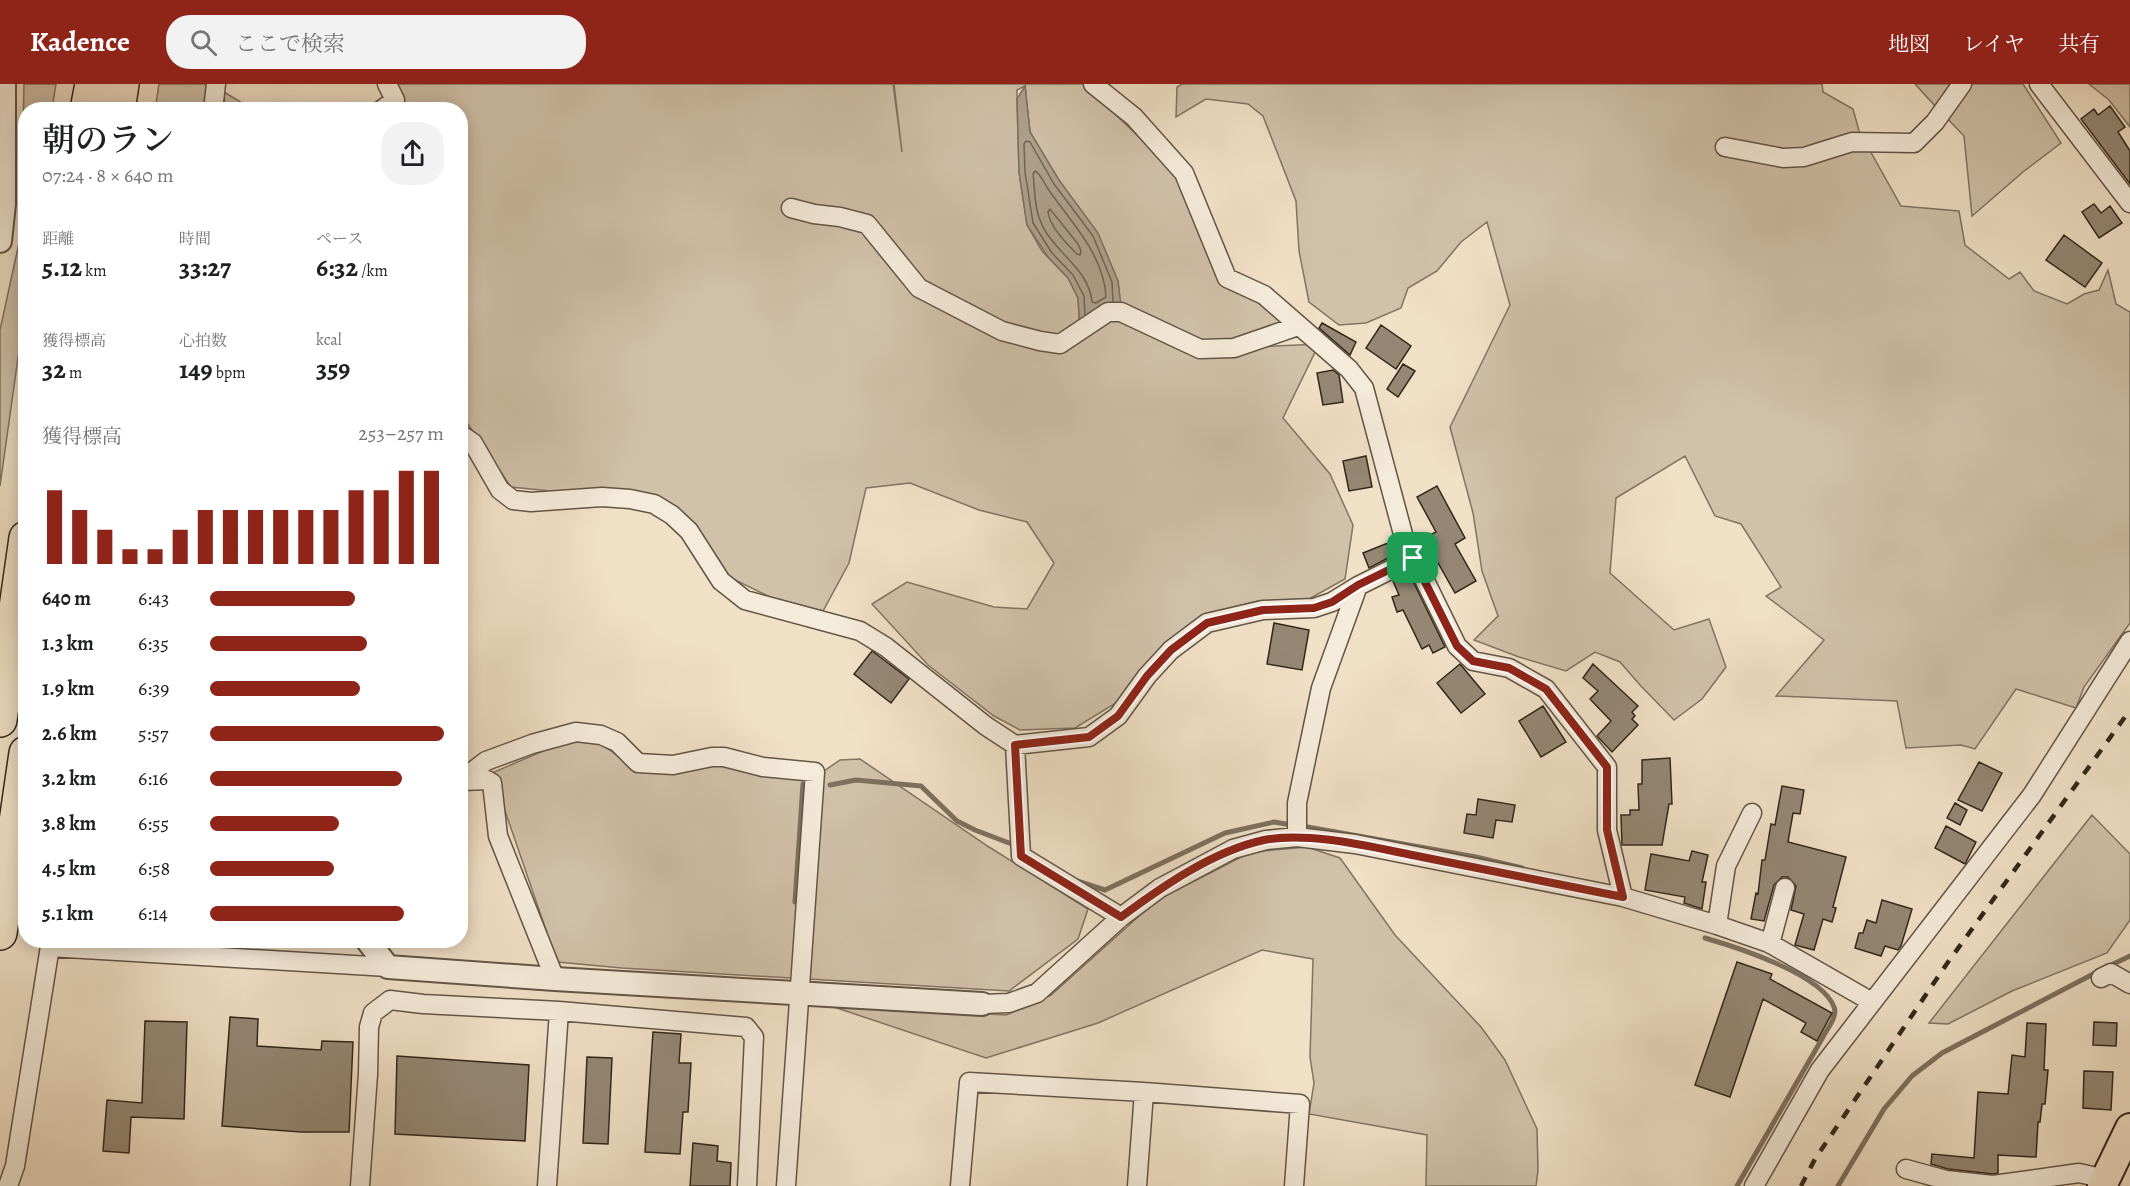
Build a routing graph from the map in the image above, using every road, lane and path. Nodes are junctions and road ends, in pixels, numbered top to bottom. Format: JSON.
{"nodes":[{"id":1,"x":4,"y":84,"type":"edge"},
{"id":2,"x":92,"y":84,"type":"edge"},
{"id":3,"x":123,"y":84,"type":"edge"},
{"id":4,"x":216,"y":84,"type":"edge"},
{"id":5,"x":387,"y":84,"type":"edge"},
{"id":6,"x":1093,"y":84,"type":"edge"},
{"id":7,"x":1962,"y":84,"type":"edge"},
{"id":8,"x":2040,"y":84,"type":"edge"},
{"id":9,"x":89,"y":102,"type":"edge"},
{"id":10,"x":120,"y":102,"type":"edge"},
{"id":11,"x":214,"y":102,"type":"edge"},
{"id":12,"x":391,"y":102,"type":"edge"},
{"id":13,"x":1725,"y":147,"type":"dead end"},
{"id":14,"x":2130,"y":203,"type":"edge"},
{"id":15,"x":791,"y":208,"type":"dead end"},
{"id":16,"x":0,"y":242,"type":"edge"},
{"id":17,"x":1298,"y":326,"type":"junction"},
{"id":18,"x":468,"y":440,"type":"edge"},
{"id":19,"x":1413,"y":558,"type":"junction"},
{"id":20,"x":1358,"y":585,"type":"junction"},
{"id":21,"x":18,"y":594,"type":"edge"},
{"id":22,"x":2130,"y":641,"type":"edge"},
{"id":23,"x":0,"y":720,"type":"edge"},
{"id":24,"x":1015,"y":745,"type":"junction"},
{"id":25,"x":468,"y":776,"type":"edge"},
{"id":26,"x":468,"y":781,"type":"edge"},
{"id":27,"x":18,"y":808,"type":"edge"},
{"id":28,"x":1752,"y":813,"type":"dead end"},
{"id":29,"x":1297,"y":837,"type":"junction"},
{"id":30,"x":1785,"y":888,"type":"dead end"},
{"id":31,"x":1622,"y":891,"type":"junction"},
{"id":32,"x":1121,"y":917,"type":"junction"},
{"id":33,"x":1717,"y":925,"type":"junction"},
{"id":34,"x":0,"y":933,"type":"edge"},
{"id":35,"x":1770,"y":944,"type":"junction"},
{"id":36,"x":49,"y":948,"type":"edge"},
{"id":37,"x":109,"y":948,"type":"edge"},
{"id":38,"x":373,"y":948,"type":"edge"},
{"id":39,"x":388,"y":967,"type":"junction"},
{"id":40,"x":2101,"y":978,"type":"dead end"},
{"id":41,"x":555,"y":979,"type":"junction"},
{"id":42,"x":2130,"y":984,"type":"edge"},
{"id":43,"x":799,"y":993,"type":"junction"},
{"id":44,"x":1872,"y":1002,"type":"junction"},
{"id":45,"x":982,"y":1004,"type":"joint"},
{"id":46,"x":559,"y":1011,"type":"junction"},
{"id":47,"x":1144,"y":1092,"type":"junction"},
{"id":48,"x":2130,"y":1128,"type":"edge"},
{"id":49,"x":1905,"y":1169,"type":"dead end"},
{"id":50,"x":2104,"y":1183,"type":"edge"},
{"id":51,"x":8,"y":1186,"type":"edge"},
{"id":52,"x":360,"y":1186,"type":"edge"},
{"id":53,"x":547,"y":1186,"type":"edge"},
{"id":54,"x":747,"y":1186,"type":"edge"},
{"id":55,"x":786,"y":1186,"type":"edge"},
{"id":56,"x":960,"y":1186,"type":"edge"},
{"id":57,"x":1137,"y":1186,"type":"edge"},
{"id":58,"x":1294,"y":1186,"type":"edge"},
{"id":59,"x":1754,"y":1186,"type":"edge"}],
"edges":[{"from":1,"to":16,"type":"street"},
{"from":2,"to":9,"type":"highway"},
{"from":3,"to":10,"type":"highway"},
{"from":4,"to":11,"type":"street"},
{"from":5,"to":12,"type":"street"},
{"from":6,"to":17,"type":"street"},
{"from":7,"to":13,"type":"street"},
{"from":8,"to":14,"type":"street"},
{"from":15,"to":17,"type":"street"},
{"from":17,"to":19,"type":"street"},
{"from":18,"to":24,"type":"street"},
{"from":19,"to":20,"type":"street"},
{"from":19,"to":31,"type":"street"},
{"from":20,"to":24,"type":"street"},
{"from":20,"to":29,"type":"street"},
{"from":21,"to":23,"type":"highway"},
{"from":22,"to":44,"type":"street"},
{"from":24,"to":32,"type":"street"},
{"from":25,"to":43,"type":"street"},
{"from":26,"to":41,"type":"street"},
{"from":27,"to":34,"type":"highway"},
{"from":28,"to":33,"type":"street"},
{"from":29,"to":31,"type":"street"},
{"from":29,"to":32,"type":"street"},
{"from":30,"to":35,"type":"street"},
{"from":31,"to":33,"type":"street"},
{"from":32,"to":45,"type":"street"},
{"from":33,"to":35,"type":"street"},
{"from":35,"to":44,"type":"street"},
{"from":36,"to":51,"type":"street"},
{"from":37,"to":39,"type":"street"},
{"from":38,"to":39,"type":"street"},
{"from":39,"to":41,"type":"street"},
{"from":40,"to":42,"type":"street"},
{"from":41,"to":43,"type":"street"},
{"from":43,"to":45,"type":"street"},
{"from":43,"to":55,"type":"street"},
{"from":44,"to":59,"type":"street"},
{"from":46,"to":52,"type":"street"},
{"from":46,"to":53,"type":"street"},
{"from":46,"to":54,"type":"street"},
{"from":47,"to":56,"type":"street"},
{"from":47,"to":57,"type":"street"},
{"from":47,"to":58,"type":"street"},
{"from":48,"to":50,"type":"main road"},
{"from":49,"to":50,"type":"street"}]}
